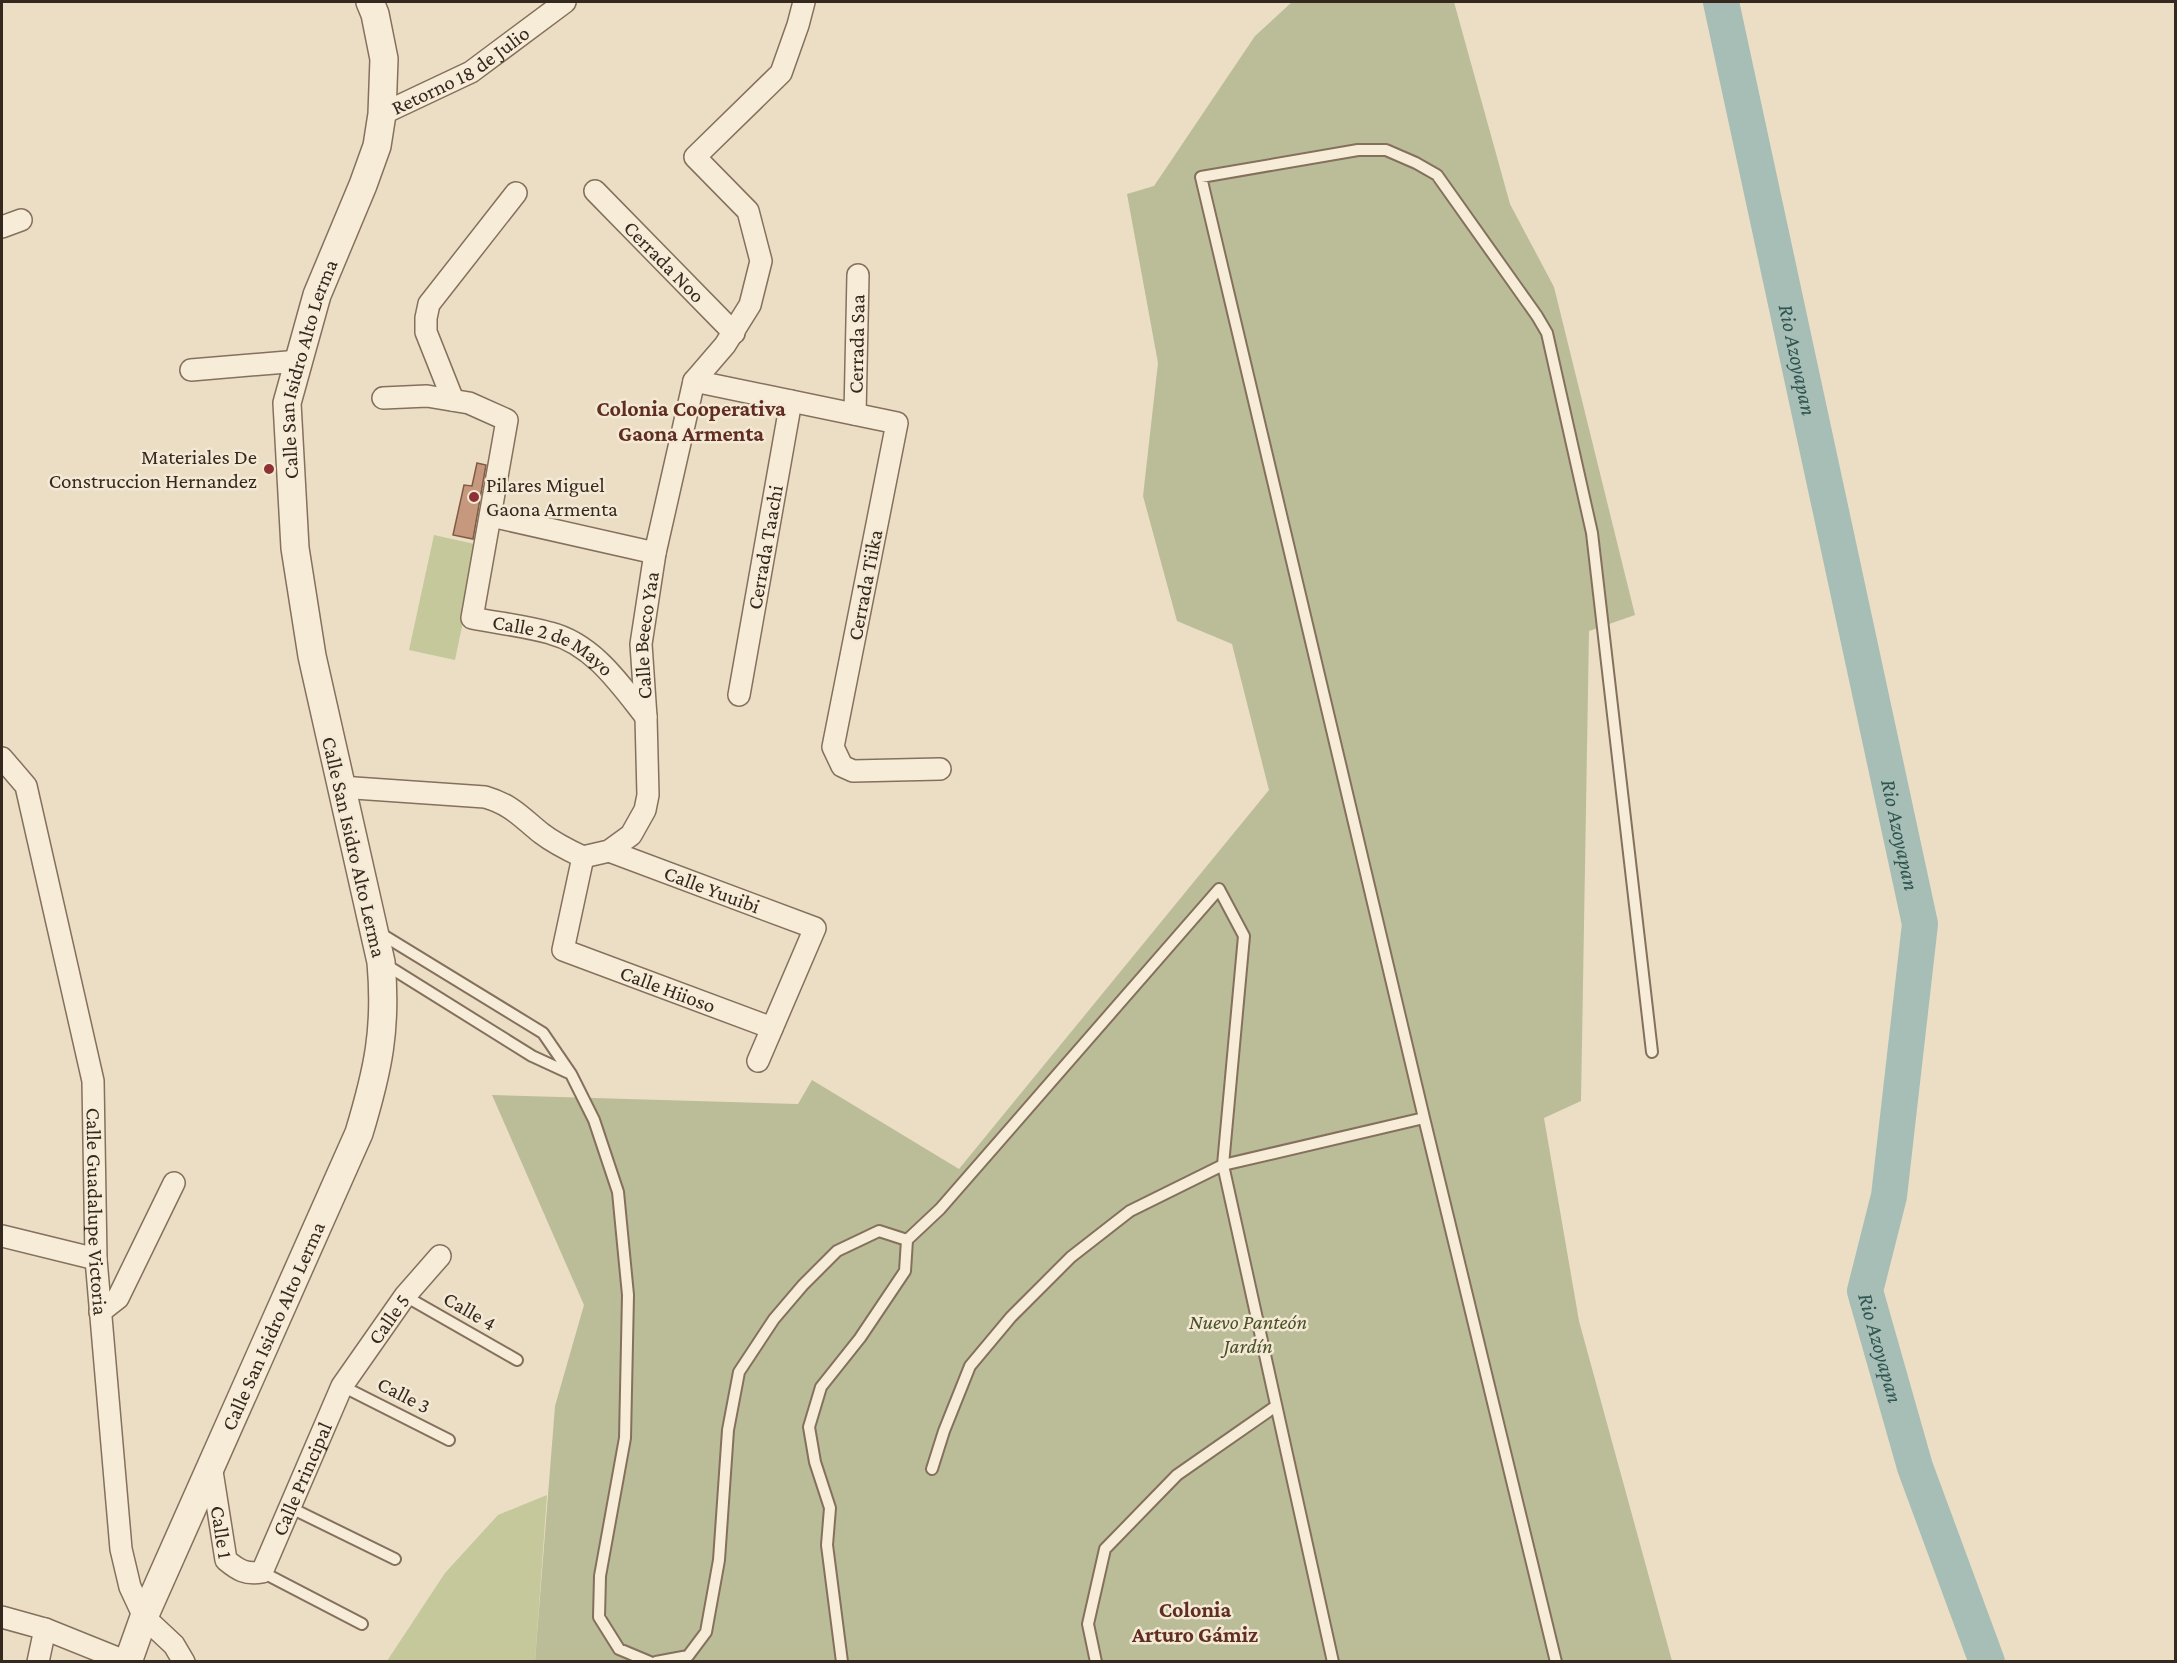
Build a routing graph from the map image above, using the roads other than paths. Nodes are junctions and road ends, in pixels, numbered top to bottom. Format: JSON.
{"nodes":[{"id":1,"x":370,"y":2,"type":"edge"},
{"id":2,"x":565,"y":2,"type":"edge"},
{"id":3,"x":804,"y":2,"type":"edge"},
{"id":4,"x":382,"y":114,"type":"junction"},
{"id":5,"x":595,"y":191,"type":"dead end"},
{"id":6,"x":516,"y":193,"type":"dead end"},
{"id":7,"x":858,"y":275,"type":"dead end"},
{"id":8,"x":734,"y":333,"type":"junction"},
{"id":9,"x":299,"y":361,"type":"junction"},
{"id":10,"x":191,"y":370,"type":"dead end"},
{"id":11,"x":694,"y":381,"type":"junction"},
{"id":12,"x":383,"y":398,"type":"dead end"},
{"id":13,"x":453,"y":400,"type":"junction"},
{"id":14,"x":791,"y":401,"type":"junction"},
{"id":15,"x":855,"y":414,"type":"junction"},
{"id":16,"x":491,"y":516,"type":"junction"},
{"id":17,"x":655,"y":553,"type":"junction"},
{"id":18,"x":739,"y":695,"type":"dead end"},
{"id":19,"x":646,"y":717,"type":"junction"},
{"id":20,"x":2,"y":758,"type":"edge"},
{"id":21,"x":940,"y":769,"type":"dead end"},
{"id":22,"x":340,"y":787,"type":"junction"},
{"id":23,"x":609,"y":851,"type":"junction"},
{"id":24,"x":583,"y":857,"type":"junction"},
{"id":25,"x":374,"y":929,"type":"junction"},
{"id":26,"x":381,"y":962,"type":"junction"},
{"id":27,"x":772,"y":1028,"type":"junction"},
{"id":28,"x":1652,"y":1052,"type":"dead end"},
{"id":29,"x":758,"y":1061,"type":"dead end"},
{"id":30,"x":571,"y":1074,"type":"junction"},
{"id":31,"x":1424,"y":1118,"type":"junction"},
{"id":32,"x":1222,"y":1165,"type":"junction"},
{"id":33,"x":174,"y":1183,"type":"dead end"},
{"id":34,"x":2,"y":1236,"type":"edge"},
{"id":35,"x":907,"y":1240,"type":"junction"},
{"id":36,"x":440,"y":1256,"type":"dead end"},
{"id":37,"x":96,"y":1259,"type":"junction"},
{"id":38,"x":405,"y":1296,"type":"junction"},
{"id":39,"x":100,"y":1312,"type":"junction"},
{"id":40,"x":517,"y":1360,"type":"dead end"},
{"id":41,"x":342,"y":1386,"type":"junction"},
{"id":42,"x":1276,"y":1406,"type":"junction"},
{"id":43,"x":449,"y":1440,"type":"dead end"},
{"id":44,"x":211,"y":1465,"type":"junction"},
{"id":45,"x":932,"y":1469,"type":"dead end"},
{"id":46,"x":290,"y":1507,"type":"junction"},
{"id":47,"x":395,"y":1559,"type":"dead end"},
{"id":48,"x":262,"y":1572,"type":"junction"},
{"id":49,"x":2,"y":1617,"type":"edge"},
{"id":50,"x":144,"y":1617,"type":"junction"},
{"id":51,"x":362,"y":1624,"type":"dead end"},
{"id":52,"x":45,"y":1629,"type":"junction"},
{"id":53,"x":38,"y":1662,"type":"edge"},
{"id":54,"x":128,"y":1662,"type":"edge"},
{"id":55,"x":184,"y":1662,"type":"edge"},
{"id":56,"x":650,"y":1662,"type":"edge"},
{"id":57,"x":657,"y":1662,"type":"edge"},
{"id":58,"x":842,"y":1662,"type":"edge"},
{"id":59,"x":1096,"y":1662,"type":"edge"},
{"id":60,"x":1333,"y":1662,"type":"edge"},
{"id":61,"x":1556,"y":1662,"type":"edge"}],
"edges":[{"from":1,"to":4,"type":"street","name":"Calle San Isidro Alto Lerma"},
{"from":2,"to":4,"type":"street","name":"Retorno 18 de Julio"},
{"from":3,"to":8,"type":"street"},
{"from":4,"to":9,"type":"street","name":"Calle San Isidro Alto Lerma"},
{"from":5,"to":8,"type":"street","name":"Cerrada Noo"},
{"from":6,"to":13,"type":"street"},
{"from":7,"to":15,"type":"street","name":"Cerrada Saa"},
{"from":8,"to":11,"type":"street"},
{"from":9,"to":10,"type":"street"},
{"from":9,"to":22,"type":"street","name":"Calle San Isidro Alto Lerma"},
{"from":11,"to":14,"type":"street"},
{"from":11,"to":17,"type":"street","name":"Calle Beeco Yaa"},
{"from":12,"to":13,"type":"street"},
{"from":13,"to":16,"type":"street"},
{"from":14,"to":15,"type":"street"},
{"from":14,"to":18,"type":"street","name":"Cerrada Taachi"},
{"from":15,"to":21,"type":"street","name":"Cerrada Tiika"},
{"from":16,"to":17,"type":"street"},
{"from":16,"to":19,"type":"street","name":"Calle 2 de Mayo"},
{"from":17,"to":19,"type":"street","name":"Calle Beeco Yaa"},
{"from":19,"to":23,"type":"street","name":"Calle Beeco Yaa"},
{"from":20,"to":37,"type":"street","name":"Calle Guadalupe Victoria"},
{"from":22,"to":24,"type":"street"},
{"from":22,"to":25,"type":"street","name":"Calle San Isidro Alto Lerma"},
{"from":23,"to":24,"type":"street","name":"Calle Beeco Yaa"},
{"from":23,"to":27,"type":"street","name":"Calle Yuuibi"},
{"from":24,"to":27,"type":"street","name":"Calle Hiioso"},
{"from":25,"to":26,"type":"street","name":"Calle San Isidro Alto Lerma"},
{"from":25,"to":30,"type":"lane"},
{"from":26,"to":30,"type":"lane"},
{"from":26,"to":44,"type":"street","name":"Calle San Isidro Alto Lerma"},
{"from":27,"to":29,"type":"street"},
{"from":28,"to":31,"type":"lane"},
{"from":30,"to":56,"type":"lane"},
{"from":31,"to":32,"type":"lane"},
{"from":31,"to":61,"type":"lane"},
{"from":32,"to":35,"type":"lane"},
{"from":32,"to":42,"type":"lane"},
{"from":32,"to":45,"type":"lane"},
{"from":33,"to":39,"type":"street"},
{"from":34,"to":37,"type":"street"},
{"from":35,"to":57,"type":"lane"},
{"from":35,"to":58,"type":"lane"},
{"from":36,"to":38,"type":"street","name":"Calle 5"},
{"from":37,"to":39,"type":"street","name":"Calle Guadalupe Victoria"},
{"from":38,"to":40,"type":"lane","name":"Calle 4"},
{"from":38,"to":41,"type":"street","name":"Calle 5"},
{"from":39,"to":50,"type":"street","name":"Calle Guadalupe Victoria"},
{"from":41,"to":43,"type":"lane","name":"Calle 3"},
{"from":41,"to":46,"type":"street","name":"Calle Principal"},
{"from":42,"to":59,"type":"lane"},
{"from":42,"to":60,"type":"lane"},
{"from":44,"to":48,"type":"street","name":"Calle 1"},
{"from":44,"to":50,"type":"street","name":"Calle San Isidro Alto Lerma"},
{"from":46,"to":47,"type":"lane"},
{"from":46,"to":48,"type":"street","name":"Calle Principal"},
{"from":48,"to":51,"type":"lane"},
{"from":49,"to":52,"type":"street"},
{"from":50,"to":54,"type":"street","name":"Calle San Isidro Alto Lerma"},
{"from":50,"to":55,"type":"street","name":"Calle Guadalupe Victoria"},
{"from":52,"to":53,"type":"street"},
{"from":52,"to":54,"type":"street"}]}
